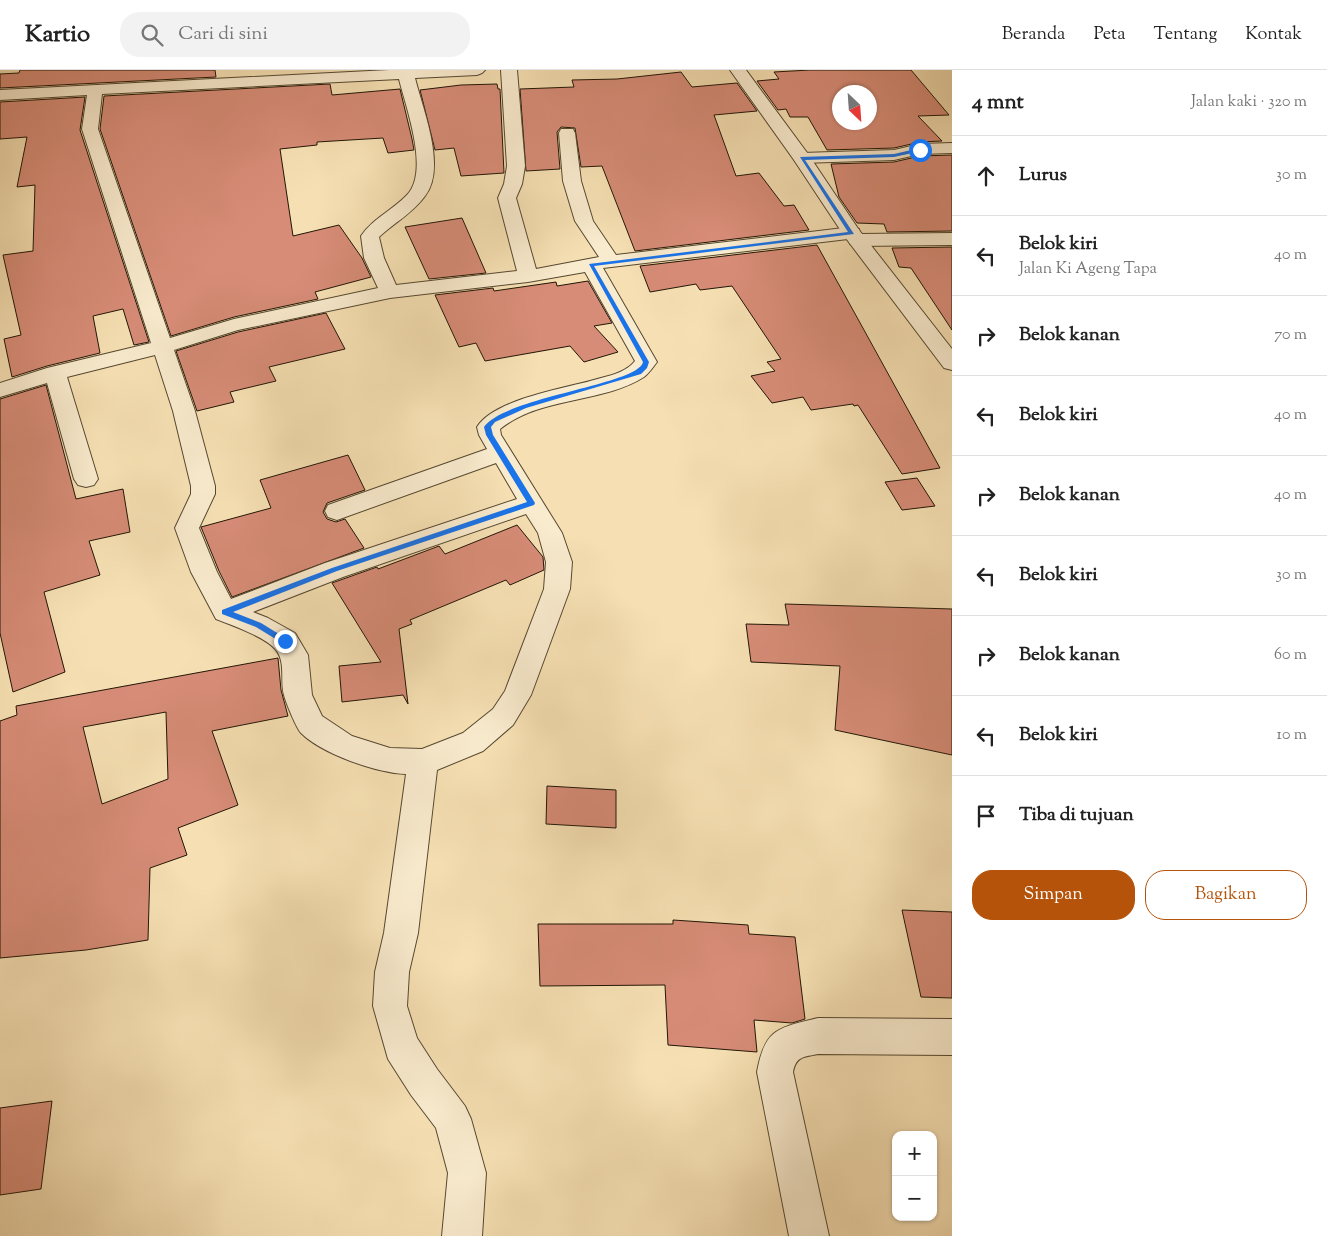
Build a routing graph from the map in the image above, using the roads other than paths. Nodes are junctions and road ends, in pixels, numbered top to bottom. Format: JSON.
{"nodes":[{"id":1,"x":477,"y":70,"type":"edge"},
{"id":2,"x":508,"y":70,"type":"edge"},
{"id":3,"x":738,"y":70,"type":"edge"},
{"id":4,"x":406,"y":74,"type":"junction"},
{"id":5,"x":221,"y":77,"type":"edge"},
{"id":6,"x":95,"y":91,"type":"junction"},
{"id":7,"x":0,"y":95,"type":"edge"},
{"id":8,"x":566,"y":133,"type":"dead end"},
{"id":9,"x":952,"y":148,"type":"edge"},
{"id":10,"x":802,"y":158,"type":"junction"},
{"id":11,"x":849,"y":236,"type":"junction"},
{"id":12,"x":952,"y":239,"type":"edge"},
{"id":13,"x":601,"y":263,"type":"junction"},
{"id":14,"x":528,"y":276,"type":"junction"},
{"id":15,"x":390,"y":292,"type":"junction"},
{"id":16,"x":161,"y":346,"type":"junction"},
{"id":17,"x":952,"y":363,"type":"edge"},
{"id":18,"x":55,"y":373,"type":"junction"},
{"id":19,"x":0,"y":390,"type":"edge"},
{"id":20,"x":501,"y":454,"type":"junction"},
{"id":21,"x":86,"y":479,"type":"dead end"},
{"id":22,"x":532,"y":503,"type":"junction"},
{"id":23,"x":337,"y":511,"type":"dead end"},
{"id":24,"x":225,"y":612,"type":"junction"},
{"id":25,"x":423,"y":762,"type":"junction"},
{"id":26,"x":952,"y":1037,"type":"edge"},
{"id":27,"x":462,"y":1236,"type":"edge"},
{"id":28,"x":809,"y":1236,"type":"edge"}],
"edges":[{"from":1,"to":4,"type":"street"},
{"from":2,"to":14,"type":"street"},
{"from":3,"to":10,"type":"street"},
{"from":4,"to":5,"type":"street"},
{"from":4,"to":15,"type":"street"},
{"from":5,"to":6,"type":"street"},
{"from":6,"to":7,"type":"street"},
{"from":6,"to":16,"type":"street"},
{"from":8,"to":13,"type":"street"},
{"from":9,"to":10,"type":"street"},
{"from":10,"to":11,"type":"street"},
{"from":11,"to":12,"type":"street"},
{"from":11,"to":13,"type":"street"},
{"from":11,"to":17,"type":"street"},
{"from":13,"to":14,"type":"street"},
{"from":13,"to":20,"type":"street"},
{"from":14,"to":15,"type":"street"},
{"from":15,"to":16,"type":"street"},
{"from":16,"to":18,"type":"street"},
{"from":16,"to":24,"type":"street"},
{"from":18,"to":19,"type":"street"},
{"from":18,"to":21,"type":"street"},
{"from":20,"to":22,"type":"street"},
{"from":20,"to":23,"type":"street"},
{"from":22,"to":24,"type":"street"},
{"from":22,"to":25,"type":"street"},
{"from":24,"to":25,"type":"street"},
{"from":25,"to":27,"type":"street"},
{"from":26,"to":28,"type":"street"}]}
